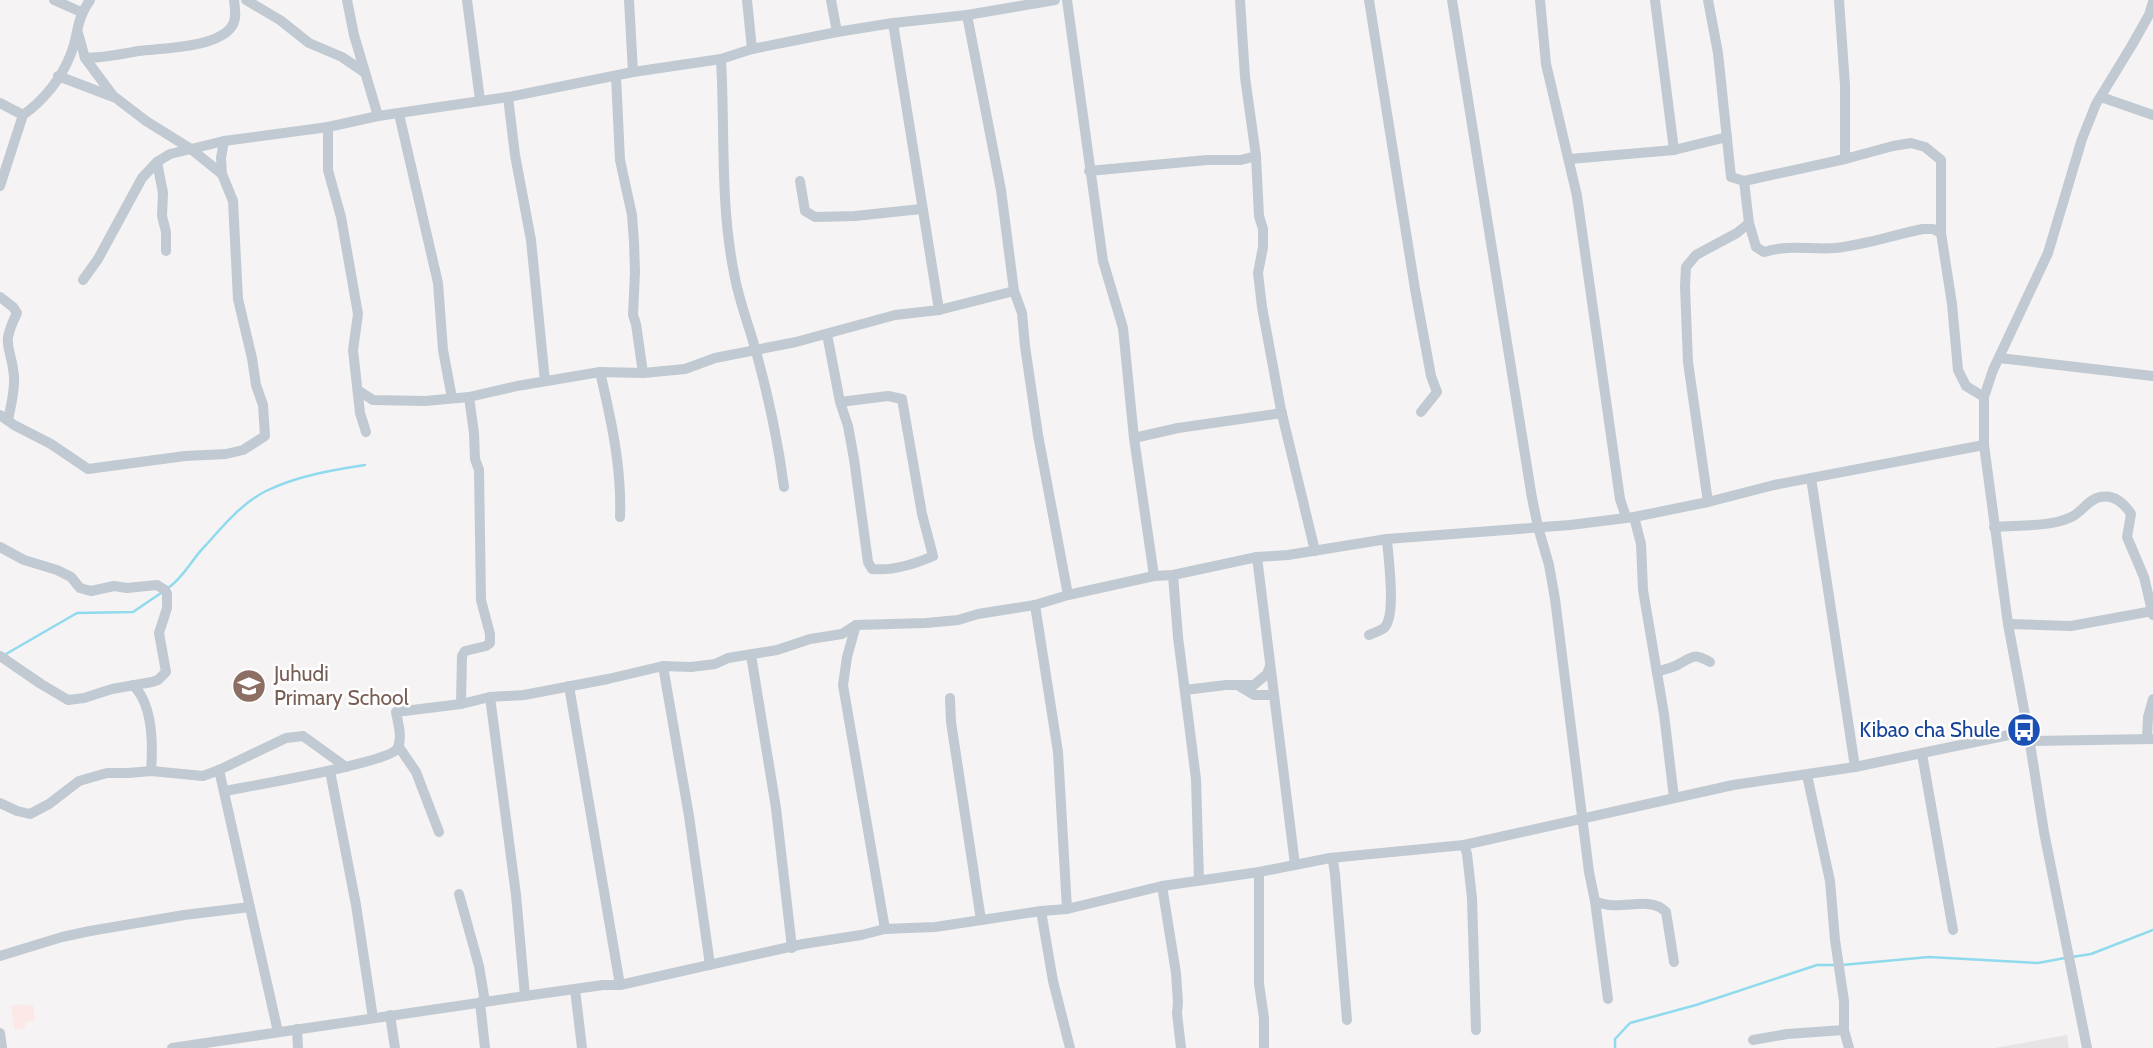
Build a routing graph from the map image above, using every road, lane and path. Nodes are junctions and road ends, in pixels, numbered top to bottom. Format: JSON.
{"nodes":[{"id":1,"x":54,"y":0,"type":"edge"},
{"id":2,"x":90,"y":0,"type":"edge"},
{"id":3,"x":234,"y":0,"type":"edge"},
{"id":4,"x":246,"y":0,"type":"edge"},
{"id":5,"x":347,"y":0,"type":"edge"},
{"id":6,"x":467,"y":0,"type":"edge"},
{"id":7,"x":629,"y":0,"type":"edge"},
{"id":8,"x":747,"y":0,"type":"edge"},
{"id":9,"x":831,"y":0,"type":"edge"},
{"id":10,"x":1055,"y":0,"type":"edge"},
{"id":11,"x":1067,"y":0,"type":"edge"},
{"id":12,"x":1240,"y":0,"type":"edge"},
{"id":13,"x":1368,"y":0,"type":"edge"},
{"id":14,"x":1452,"y":0,"type":"edge"},
{"id":15,"x":1541,"y":0,"type":"edge"},
{"id":16,"x":1656,"y":0,"type":"edge"},
{"id":17,"x":1708,"y":0,"type":"edge"},
{"id":18,"x":1839,"y":0,"type":"edge"},
{"id":19,"x":2153,"y":2,"type":"edge"},
{"id":20,"x":81,"y":12,"type":"junction"},
{"id":21,"x":967,"y":15,"type":"junction"},
{"id":22,"x":893,"y":23,"type":"junction"},
{"id":23,"x":77,"y":30,"type":"junction"},
{"id":24,"x":837,"y":32,"type":"junction"},
{"id":25,"x":752,"y":49,"type":"junction"},
{"id":26,"x":85,"y":58,"type":"junction"},
{"id":27,"x":721,"y":59,"type":"junction"},
{"id":28,"x":364,"y":72,"type":"junction"},
{"id":29,"x":633,"y":72,"type":"junction"},
{"id":30,"x":58,"y":76,"type":"junction"},
{"id":31,"x":616,"y":76,"type":"junction"},
{"id":32,"x":508,"y":97,"type":"junction"},
{"id":33,"x":2101,"y":97,"type":"junction"},
{"id":34,"x":116,"y":98,"type":"junction"},
{"id":35,"x":480,"y":100,"type":"junction"},
{"id":36,"x":0,"y":103,"type":"edge"},
{"id":37,"x":400,"y":114,"type":"junction"},
{"id":38,"x":2153,"y":115,"type":"edge"},
{"id":39,"x":23,"y":116,"type":"junction"},
{"id":40,"x":378,"y":117,"type":"junction"},
{"id":41,"x":328,"y":127,"type":"junction"},
{"id":42,"x":1727,"y":137,"type":"junction"},
{"id":43,"x":224,"y":141,"type":"junction"},
{"id":44,"x":191,"y":149,"type":"junction"},
{"id":45,"x":1674,"y":150,"type":"junction"},
{"id":46,"x":1255,"y":156,"type":"junction"},
{"id":47,"x":1570,"y":159,"type":"junction"},
{"id":48,"x":1845,"y":159,"type":"junction"},
{"id":49,"x":157,"y":162,"type":"junction"},
{"id":50,"x":1089,"y":171,"type":"junction"},
{"id":51,"x":222,"y":174,"type":"junction"},
{"id":52,"x":800,"y":181,"type":"dead end"},
{"id":53,"x":1744,"y":181,"type":"junction"},
{"id":54,"x":0,"y":186,"type":"edge"},
{"id":55,"x":921,"y":209,"type":"junction"},
{"id":56,"x":1749,"y":223,"type":"junction"},
{"id":57,"x":1941,"y":233,"type":"junction"},
{"id":58,"x":166,"y":251,"type":"dead end"},
{"id":59,"x":83,"y":280,"type":"dead end"},
{"id":60,"x":1014,"y":291,"type":"junction"},
{"id":61,"x":0,"y":297,"type":"edge"},
{"id":62,"x":939,"y":310,"type":"junction"},
{"id":63,"x":827,"y":334,"type":"junction"},
{"id":64,"x":756,"y":351,"type":"junction"},
{"id":65,"x":1999,"y":358,"type":"junction"},
{"id":66,"x":600,"y":372,"type":"junction"},
{"id":67,"x":643,"y":373,"type":"junction"},
{"id":68,"x":2153,"y":376,"type":"edge"},
{"id":69,"x":545,"y":381,"type":"junction"},
{"id":70,"x":359,"y":391,"type":"junction"},
{"id":71,"x":470,"y":397,"type":"junction"},
{"id":72,"x":1984,"y":397,"type":"junction"},
{"id":73,"x":452,"y":398,"type":"junction"},
{"id":74,"x":840,"y":402,"type":"junction"},
{"id":75,"x":1421,"y":412,"type":"dead end"},
{"id":76,"x":1282,"y":413,"type":"junction"},
{"id":77,"x":4,"y":417,"type":"edge"},
{"id":78,"x":366,"y":432,"type":"dead end"},
{"id":79,"x":1134,"y":438,"type":"junction"},
{"id":80,"x":1984,"y":444,"type":"junction"},
{"id":81,"x":1811,"y":478,"type":"junction"},
{"id":82,"x":784,"y":487,"type":"dead end"},
{"id":83,"x":1708,"y":502,"type":"junction"},
{"id":84,"x":620,"y":517,"type":"dead end"},
{"id":85,"x":1630,"y":517,"type":"junction"},
{"id":86,"x":1538,"y":527,"type":"junction"},
{"id":87,"x":1994,"y":527,"type":"junction"},
{"id":88,"x":1387,"y":539,"type":"junction"},
{"id":89,"x":0,"y":547,"type":"edge"},
{"id":90,"x":1315,"y":551,"type":"junction"},
{"id":91,"x":1257,"y":557,"type":"junction"},
{"id":92,"x":1173,"y":575,"type":"junction"},
{"id":93,"x":1154,"y":576,"type":"junction"},
{"id":94,"x":1068,"y":595,"type":"junction"},
{"id":95,"x":1035,"y":605,"type":"junction"},
{"id":96,"x":2153,"y":613,"type":"edge"},
{"id":97,"x":2008,"y":624,"type":"junction"},
{"id":98,"x":856,"y":625,"type":"junction"},
{"id":99,"x":1368,"y":635,"type":"dead end"},
{"id":100,"x":751,"y":655,"type":"junction"},
{"id":101,"x":0,"y":656,"type":"edge"},
{"id":102,"x":1710,"y":662,"type":"dead end"},
{"id":103,"x":1270,"y":665,"type":"junction"},
{"id":104,"x":663,"y":666,"type":"junction"},
{"id":105,"x":1657,"y":671,"type":"junction"},
{"id":106,"x":152,"y":682,"type":"junction"},
{"id":107,"x":133,"y":685,"type":"junction"},
{"id":108,"x":569,"y":686,"type":"junction"},
{"id":109,"x":1239,"y":686,"type":"junction"},
{"id":110,"x":1185,"y":690,"type":"junction"},
{"id":111,"x":1273,"y":694,"type":"junction"},
{"id":112,"x":490,"y":697,"type":"junction"},
{"id":113,"x":950,"y":698,"type":"dead end"},
{"id":114,"x":145,"y":699,"type":"junction"},
{"id":115,"x":2153,"y":699,"type":"edge"},
{"id":116,"x":461,"y":704,"type":"junction"},
{"id":117,"x":2029,"y":736,"type":"junction"},
{"id":118,"x":2150,"y":739,"type":"edge"},
{"id":119,"x":398,"y":747,"type":"junction"},
{"id":120,"x":1922,"y":754,"type":"junction"},
{"id":121,"x":346,"y":767,"type":"junction"},
{"id":122,"x":1855,"y":767,"type":"junction"},
{"id":123,"x":219,"y":770,"type":"junction"},
{"id":124,"x":151,"y":771,"type":"junction"},
{"id":125,"x":330,"y":771,"type":"junction"},
{"id":126,"x":1807,"y":775,"type":"junction"},
{"id":127,"x":225,"y":791,"type":"junction"},
{"id":128,"x":1674,"y":798,"type":"junction"},
{"id":129,"x":0,"y":803,"type":"edge"},
{"id":130,"x":1583,"y":818,"type":"junction"},
{"id":131,"x":439,"y":832,"type":"dead end"},
{"id":132,"x":1464,"y":845,"type":"junction"},
{"id":133,"x":1330,"y":858,"type":"junction"},
{"id":134,"x":1295,"y":865,"type":"junction"},
{"id":135,"x":1259,"y":872,"type":"junction"},
{"id":136,"x":1199,"y":880,"type":"junction"},
{"id":137,"x":1162,"y":886,"type":"junction"},
{"id":138,"x":459,"y":894,"type":"dead end"},
{"id":139,"x":1595,"y":901,"type":"junction"},
{"id":140,"x":250,"y":907,"type":"junction"},
{"id":141,"x":1068,"y":909,"type":"junction"},
{"id":142,"x":1041,"y":911,"type":"junction"},
{"id":143,"x":981,"y":920,"type":"junction"},
{"id":144,"x":885,"y":929,"type":"junction"},
{"id":145,"x":1953,"y":930,"type":"dead end"},
{"id":146,"x":792,"y":948,"type":"junction"},
{"id":147,"x":0,"y":956,"type":"edge"},
{"id":148,"x":1674,"y":962,"type":"dead end"},
{"id":149,"x":710,"y":965,"type":"junction"},
{"id":150,"x":620,"y":985,"type":"junction"},
{"id":151,"x":575,"y":989,"type":"junction"},
{"id":152,"x":525,"y":996,"type":"junction"},
{"id":153,"x":1608,"y":999,"type":"dead end"},
{"id":154,"x":482,"y":1002,"type":"junction"},
{"id":155,"x":390,"y":1015,"type":"junction"},
{"id":156,"x":373,"y":1018,"type":"junction"},
{"id":157,"x":1348,"y":1020,"type":"dead end"},
{"id":158,"x":297,"y":1029,"type":"junction"},
{"id":159,"x":1476,"y":1030,"type":"dead end"},
{"id":160,"x":1844,"y":1030,"type":"junction"},
{"id":161,"x":278,"y":1032,"type":"junction"},
{"id":162,"x":0,"y":1033,"type":"edge"},
{"id":163,"x":1753,"y":1040,"type":"dead end"},
{"id":164,"x":221,"y":1044,"type":"edge"},
{"id":165,"x":2,"y":1048,"type":"edge"},
{"id":166,"x":172,"y":1048,"type":"edge"},
{"id":167,"x":298,"y":1048,"type":"edge"},
{"id":168,"x":395,"y":1048,"type":"edge"},
{"id":169,"x":485,"y":1048,"type":"edge"},
{"id":170,"x":582,"y":1048,"type":"edge"},
{"id":171,"x":1070,"y":1048,"type":"edge"},
{"id":172,"x":1181,"y":1048,"type":"edge"},
{"id":173,"x":1264,"y":1048,"type":"edge"},
{"id":174,"x":1849,"y":1048,"type":"edge"},
{"id":175,"x":2087,"y":1048,"type":"edge"}],
"edges":[{"from":1,"to":20,"type":"street"},
{"from":2,"to":20,"type":"street"},
{"from":3,"to":26,"type":"street"},
{"from":4,"to":28,"type":"street"},
{"from":5,"to":28,"type":"street"},
{"from":6,"to":35,"type":"street"},
{"from":7,"to":29,"type":"street"},
{"from":8,"to":25,"type":"street"},
{"from":9,"to":24,"type":"street"},
{"from":10,"to":21,"type":"street"},
{"from":11,"to":50,"type":"street"},
{"from":12,"to":46,"type":"street"},
{"from":13,"to":75,"type":"street"},
{"from":14,"to":86,"type":"street"},
{"from":15,"to":47,"type":"street"},
{"from":16,"to":45,"type":"street"},
{"from":17,"to":42,"type":"street"},
{"from":18,"to":48,"type":"street"},
{"from":19,"to":33,"type":"street"},
{"from":20,"to":23,"type":"street"},
{"from":21,"to":22,"type":"street"},
{"from":21,"to":60,"type":"street"},
{"from":22,"to":24,"type":"street"},
{"from":22,"to":55,"type":"street"},
{"from":23,"to":26,"type":"street"},
{"from":23,"to":30,"type":"street"},
{"from":24,"to":25,"type":"street"},
{"from":25,"to":27,"type":"street"},
{"from":26,"to":34,"type":"street"},
{"from":27,"to":29,"type":"street"},
{"from":27,"to":64,"type":"street"},
{"from":28,"to":40,"type":"street"},
{"from":29,"to":31,"type":"street"},
{"from":30,"to":34,"type":"street"},
{"from":30,"to":39,"type":"street"},
{"from":31,"to":32,"type":"street"},
{"from":31,"to":67,"type":"street"},
{"from":32,"to":35,"type":"street"},
{"from":32,"to":69,"type":"street"},
{"from":33,"to":38,"type":"street"},
{"from":33,"to":65,"type":"street"},
{"from":34,"to":44,"type":"street"},
{"from":35,"to":37,"type":"street"},
{"from":36,"to":39,"type":"street"},
{"from":37,"to":40,"type":"street"},
{"from":37,"to":73,"type":"street"},
{"from":39,"to":54,"type":"street"},
{"from":40,"to":41,"type":"street"},
{"from":41,"to":43,"type":"street"},
{"from":41,"to":70,"type":"street"},
{"from":42,"to":45,"type":"street"},
{"from":42,"to":53,"type":"street"},
{"from":43,"to":44,"type":"street"},
{"from":43,"to":51,"type":"street"},
{"from":44,"to":49,"type":"street"},
{"from":44,"to":51,"type":"street"},
{"from":45,"to":47,"type":"street"},
{"from":46,"to":50,"type":"street"},
{"from":46,"to":76,"type":"street"},
{"from":47,"to":85,"type":"street"},
{"from":48,"to":53,"type":"street"},
{"from":48,"to":57,"type":"street"},
{"from":49,"to":58,"type":"street"},
{"from":49,"to":59,"type":"street"},
{"from":50,"to":79,"type":"street"},
{"from":51,"to":77,"type":"street"},
{"from":52,"to":55,"type":"street"},
{"from":53,"to":56,"type":"street"},
{"from":55,"to":62,"type":"street"},
{"from":56,"to":57,"type":"street"},
{"from":56,"to":83,"type":"street"},
{"from":57,"to":72,"type":"street"},
{"from":60,"to":62,"type":"street"},
{"from":60,"to":94,"type":"street"},
{"from":61,"to":77,"type":"street"},
{"from":62,"to":63,"type":"street"},
{"from":63,"to":64,"type":"street"},
{"from":63,"to":74,"type":"street"},
{"from":64,"to":67,"type":"street"},
{"from":64,"to":82,"type":"street"},
{"from":65,"to":68,"type":"street"},
{"from":65,"to":72,"type":"street"},
{"from":66,"to":67,"type":"street"},
{"from":66,"to":69,"type":"street"},
{"from":66,"to":84,"type":"street"},
{"from":69,"to":71,"type":"street"},
{"from":70,"to":73,"type":"street"},
{"from":70,"to":78,"type":"street"},
{"from":71,"to":73,"type":"street"},
{"from":71,"to":116,"type":"street"},
{"from":72,"to":80,"type":"street"},
{"from":74,"to":74,"type":"street"},
{"from":76,"to":79,"type":"street"},
{"from":76,"to":90,"type":"street"},
{"from":79,"to":93,"type":"street"},
{"from":80,"to":81,"type":"street"},
{"from":80,"to":87,"type":"street"},
{"from":81,"to":83,"type":"street"},
{"from":81,"to":122,"type":"street"},
{"from":83,"to":85,"type":"street"},
{"from":85,"to":86,"type":"street"},
{"from":85,"to":105,"type":"street"},
{"from":86,"to":88,"type":"street"},
{"from":86,"to":130,"type":"street"},
{"from":87,"to":96,"type":"street"},
{"from":87,"to":97,"type":"street"},
{"from":88,"to":90,"type":"street"},
{"from":88,"to":99,"type":"street"},
{"from":89,"to":106,"type":"street"},
{"from":90,"to":91,"type":"street"},
{"from":91,"to":92,"type":"street"},
{"from":91,"to":103,"type":"street"},
{"from":92,"to":93,"type":"street"},
{"from":92,"to":110,"type":"street"},
{"from":93,"to":94,"type":"street"},
{"from":94,"to":95,"type":"street"},
{"from":95,"to":98,"type":"street"},
{"from":95,"to":141,"type":"street"},
{"from":96,"to":97,"type":"street"},
{"from":97,"to":117,"type":"street"},
{"from":98,"to":100,"type":"street"},
{"from":98,"to":144,"type":"street"},
{"from":100,"to":104,"type":"street"},
{"from":100,"to":146,"type":"street"},
{"from":101,"to":107,"type":"street"},
{"from":102,"to":105,"type":"street"},
{"from":103,"to":109,"type":"street"},
{"from":103,"to":111,"type":"street"},
{"from":104,"to":108,"type":"street"},
{"from":104,"to":149,"type":"street"},
{"from":105,"to":128,"type":"street"},
{"from":106,"to":107,"type":"street"},
{"from":106,"to":114,"type":"street"},
{"from":107,"to":114,"type":"street"},
{"from":108,"to":112,"type":"street"},
{"from":108,"to":150,"type":"street"},
{"from":109,"to":110,"type":"street"},
{"from":109,"to":111,"type":"street"},
{"from":110,"to":136,"type":"street"},
{"from":111,"to":134,"type":"street"},
{"from":112,"to":116,"type":"street"},
{"from":112,"to":152,"type":"street"},
{"from":113,"to":143,"type":"street"},
{"from":114,"to":124,"type":"street"},
{"from":115,"to":118,"type":"street"},
{"from":116,"to":119,"type":"street"},
{"from":117,"to":118,"type":"street"},
{"from":117,"to":120,"type":"street"},
{"from":117,"to":175,"type":"street"},
{"from":119,"to":121,"type":"street"},
{"from":119,"to":131,"type":"street"},
{"from":120,"to":122,"type":"street"},
{"from":120,"to":145,"type":"street"},
{"from":121,"to":123,"type":"street"},
{"from":121,"to":125,"type":"street"},
{"from":122,"to":126,"type":"street"},
{"from":123,"to":124,"type":"street"},
{"from":123,"to":127,"type":"street"},
{"from":124,"to":129,"type":"street"},
{"from":125,"to":127,"type":"street"},
{"from":125,"to":156,"type":"street"},
{"from":126,"to":128,"type":"street"},
{"from":126,"to":160,"type":"street"},
{"from":127,"to":140,"type":"street"},
{"from":128,"to":130,"type":"street"},
{"from":130,"to":132,"type":"street"},
{"from":130,"to":139,"type":"street"},
{"from":132,"to":133,"type":"street"},
{"from":132,"to":159,"type":"street"},
{"from":133,"to":134,"type":"street"},
{"from":133,"to":157,"type":"street"},
{"from":134,"to":135,"type":"street"},
{"from":135,"to":136,"type":"street"},
{"from":135,"to":173,"type":"street"},
{"from":136,"to":137,"type":"street"},
{"from":137,"to":141,"type":"street"},
{"from":137,"to":172,"type":"street"},
{"from":138,"to":154,"type":"street"},
{"from":139,"to":148,"type":"street"},
{"from":139,"to":153,"type":"street"},
{"from":140,"to":147,"type":"street"},
{"from":140,"to":161,"type":"street"},
{"from":141,"to":142,"type":"street"},
{"from":142,"to":143,"type":"street"},
{"from":142,"to":171,"type":"street"},
{"from":143,"to":144,"type":"street"},
{"from":144,"to":146,"type":"street"},
{"from":146,"to":149,"type":"street"},
{"from":149,"to":150,"type":"street"},
{"from":150,"to":151,"type":"street"},
{"from":151,"to":152,"type":"street"},
{"from":151,"to":170,"type":"street"},
{"from":152,"to":154,"type":"street"},
{"from":154,"to":155,"type":"street"},
{"from":154,"to":169,"type":"street"},
{"from":155,"to":156,"type":"street"},
{"from":155,"to":168,"type":"street"},
{"from":156,"to":158,"type":"street"},
{"from":158,"to":161,"type":"street"},
{"from":158,"to":167,"type":"street"},
{"from":160,"to":163,"type":"street"},
{"from":160,"to":174,"type":"street"},
{"from":161,"to":164,"type":"street"},
{"from":162,"to":165,"type":"street"},
{"from":164,"to":166,"type":"street"}]}
